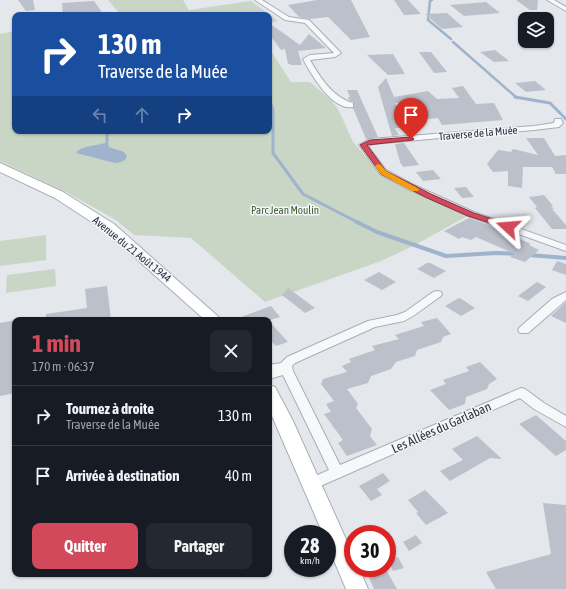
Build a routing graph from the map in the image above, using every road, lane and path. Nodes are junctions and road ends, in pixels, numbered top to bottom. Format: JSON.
{"nodes":[{"id":1,"x":258,"y":0,"type":"edge"},
{"id":2,"x":550,"y":0,"type":"edge"},
{"id":3,"x":566,"y":8,"type":"edge"},
{"id":4,"x":350,"y":105,"type":"dead end"},
{"id":5,"x":558,"y":121,"type":"dead end"},
{"id":6,"x":0,"y":167,"type":"edge"},
{"id":7,"x":566,"y":248,"type":"edge"},
{"id":8,"x":437,"y":294,"type":"dead end"},
{"id":9,"x":566,"y":295,"type":"edge"},
{"id":10,"x":211,"y":317,"type":"edge"},
{"id":11,"x":524,"y":330,"type":"dead end"},
{"id":12,"x":286,"y":368,"type":"junction"},
{"id":13,"x":272,"y":369,"type":"edge"},
{"id":14,"x":272,"y":373,"type":"edge"},
{"id":15,"x":272,"y":397,"type":"edge"},
{"id":16,"x":566,"y":422,"type":"edge"},
{"id":17,"x":338,"y":472,"type":"junction"},
{"id":18,"x":311,"y":484,"type":"junction"},
{"id":19,"x":357,"y":589,"type":"edge"}],
"edges":[{"from":1,"to":4,"type":"street"},
{"from":2,"to":3,"type":"street"},
{"from":5,"to":7,"type":"street","name":"Traverse de la Muée"},
{"from":6,"to":10,"type":"main road","name":"Avenue du 21 Août 1944"},
{"from":8,"to":12,"type":"street"},
{"from":9,"to":11,"type":"street"},
{"from":12,"to":13,"type":"street"},
{"from":12,"to":14,"type":"street"},
{"from":12,"to":17,"type":"street"},
{"from":15,"to":18,"type":"main road"},
{"from":16,"to":17,"type":"street","name":"Les Allées du Garlaban"},
{"from":17,"to":18,"type":"street","name":"Les Allées du Garlaban"},
{"from":18,"to":19,"type":"main road"}]}
